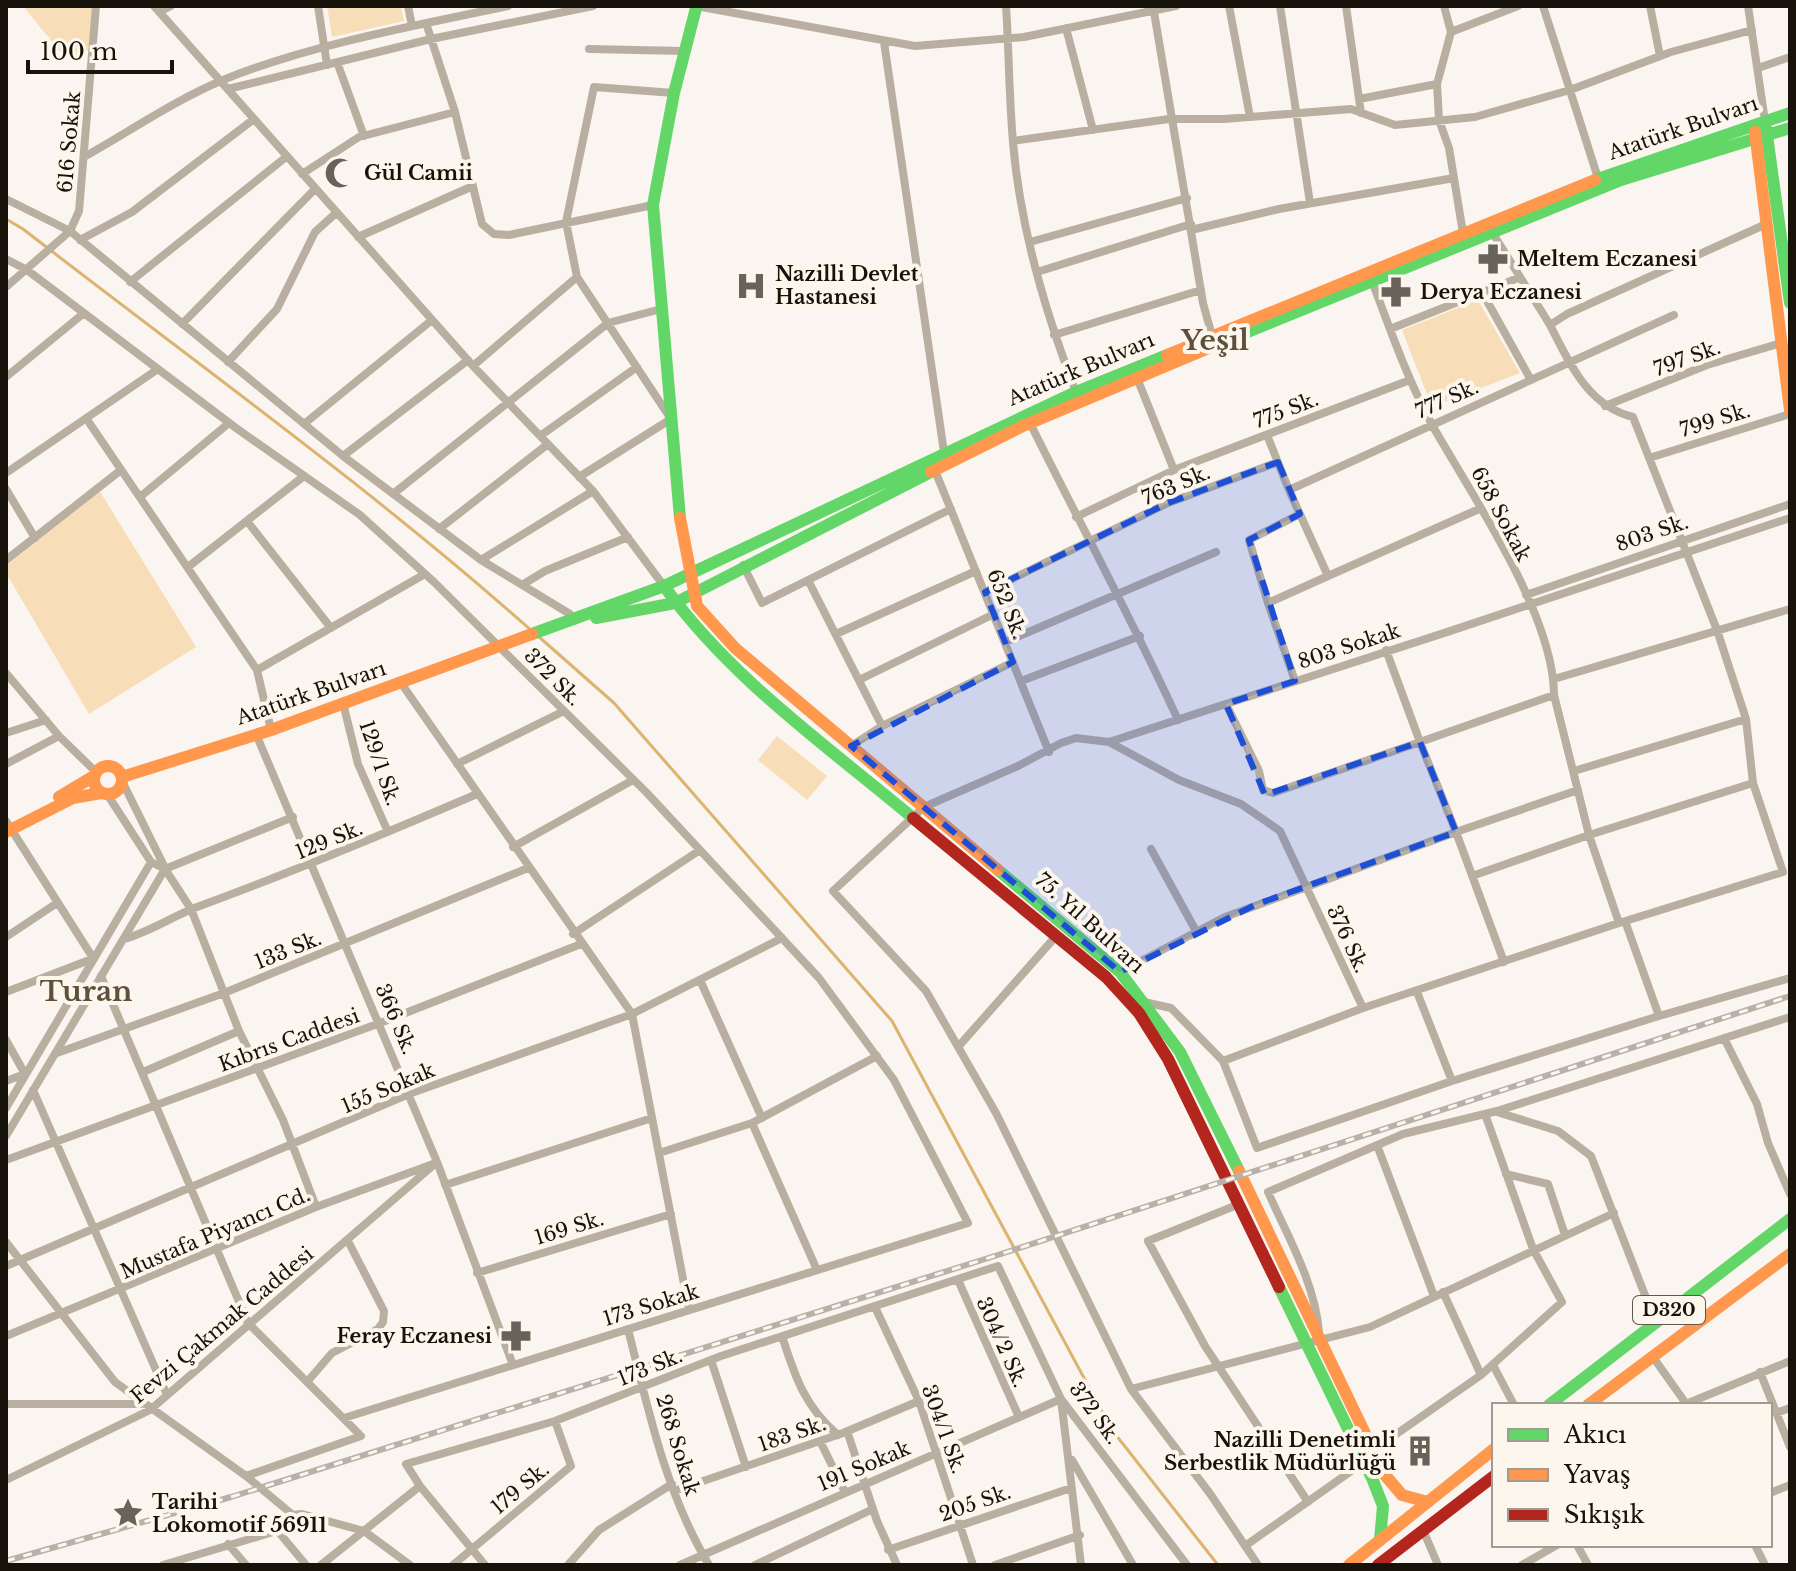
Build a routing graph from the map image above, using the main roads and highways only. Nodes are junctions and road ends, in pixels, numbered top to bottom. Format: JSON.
{"nodes":[{"id":1,"x":696,"y":7,"type":"edge"},
{"id":2,"x":1790,"y":113,"type":"edge"},
{"id":3,"x":1790,"y":128,"type":"edge"},
{"id":4,"x":1761,"y":130,"type":"junction"},
{"id":5,"x":1620,"y":175,"type":"junction"},
{"id":6,"x":1567,"y":196,"type":"junction"},
{"id":7,"x":1784,"y":223,"type":"edge"},
{"id":8,"x":1788,"y":277,"type":"edge"},
{"id":9,"x":1790,"y":303,"type":"edge"},
{"id":10,"x":1790,"y":412,"type":"edge"},
{"id":11,"x":689,"y":576,"type":"junction"},
{"id":12,"x":664,"y":586,"type":"junction"},
{"id":13,"x":694,"y":594,"type":"junction"},
{"id":14,"x":675,"y":603,"type":"junction"},
{"id":15,"x":574,"y":622,"type":"junction"},
{"id":16,"x":95,"y":774,"type":"junction"},
{"id":17,"x":122,"y":779,"type":"junction"},
{"id":18,"x":104,"y":793,"type":"junction"},
{"id":19,"x":920,"y":811,"type":"junction"},
{"id":20,"x":8,"y":827,"type":"edge"},
{"id":21,"x":1790,"y":1219,"type":"edge"},
{"id":22,"x":1790,"y":1254,"type":"edge"},
{"id":23,"x":1315,"y":1342,"type":"junction"},
{"id":24,"x":1552,"y":1403,"type":"edge"},
{"id":25,"x":1591,"y":1403,"type":"edge"},
{"id":26,"x":1492,"y":1451,"type":"edge"},
{"id":27,"x":1368,"y":1456,"type":"junction"},
{"id":28,"x":1492,"y":1478,"type":"edge"},
{"id":29,"x":1428,"y":1502,"type":"junction"},
{"id":30,"x":1380,"y":1540,"type":"junction"},
{"id":31,"x":1349,"y":1565,"type":"edge"},
{"id":32,"x":1378,"y":1565,"type":"edge"}],
"edges":[{"from":1,"to":11,"type":"main road","name":"75. Yıl Bulvarı"},
{"from":2,"to":4,"type":"main road","name":"Atatürk Bulvarı"},
{"from":3,"to":4,"type":"main road","name":"Atatürk Bulvarı"},
{"from":4,"to":5,"type":"main road","name":"Atatürk Bulvarı"},
{"from":4,"to":7,"type":"main road"},
{"from":4,"to":10,"type":"main road"},
{"from":5,"to":6,"type":"main road","name":"Atatürk Bulvarı"},
{"from":5,"to":6,"type":"main road","name":"Atatürk Bulvarı"},
{"from":6,"to":11,"type":"main road","name":"Atatürk Bulvarı"},
{"from":6,"to":13,"type":"main road","name":"Atatürk Bulvarı"},
{"from":7,"to":8,"type":"main road"},
{"from":8,"to":9,"type":"main road"},
{"from":11,"to":12,"type":"main road","name":"Atatürk Bulvarı"},
{"from":11,"to":13,"type":"main road","name":"75. Yıl Bulvarı"},
{"from":12,"to":14,"type":"main road","name":"75. Yıl Bulvarı"},
{"from":12,"to":15,"type":"main road","name":"Atatürk Bulvarı"},
{"from":13,"to":14,"type":"main road","name":"Atatürk Bulvarı"},
{"from":13,"to":19,"type":"main road","name":"75. Yıl Bulvarı"},
{"from":14,"to":15,"type":"main road","name":"Atatürk Bulvarı"},
{"from":14,"to":19,"type":"main road","name":"75. Yıl Bulvarı"},
{"from":15,"to":17,"type":"main road","name":"Atatürk Bulvarı"},
{"from":16,"to":17,"type":"main road"},
{"from":16,"to":18,"type":"main road"},
{"from":16,"to":20,"type":"main road"},
{"from":17,"to":18,"type":"main road"},
{"from":18,"to":20,"type":"main road"},
{"from":19,"to":23,"type":"main road","name":"75. Yıl Bulvarı"},
{"from":19,"to":23,"type":"main road","name":"75. Yıl Bulvarı"},
{"from":21,"to":24,"type":"main road","number":"D320"},
{"from":22,"to":25,"type":"main road","number":"D320"},
{"from":23,"to":27,"type":"main road","name":"75. Yıl Bulvarı"},
{"from":26,"to":29,"type":"main road"},
{"from":27,"to":29,"type":"main road","name":"75. Yıl Bulvarı"},
{"from":27,"to":30,"type":"main road","name":"75. Yıl Bulvarı"},
{"from":28,"to":32,"type":"main road"},
{"from":29,"to":30,"type":"main road"},
{"from":30,"to":31,"type":"main road"}]}
